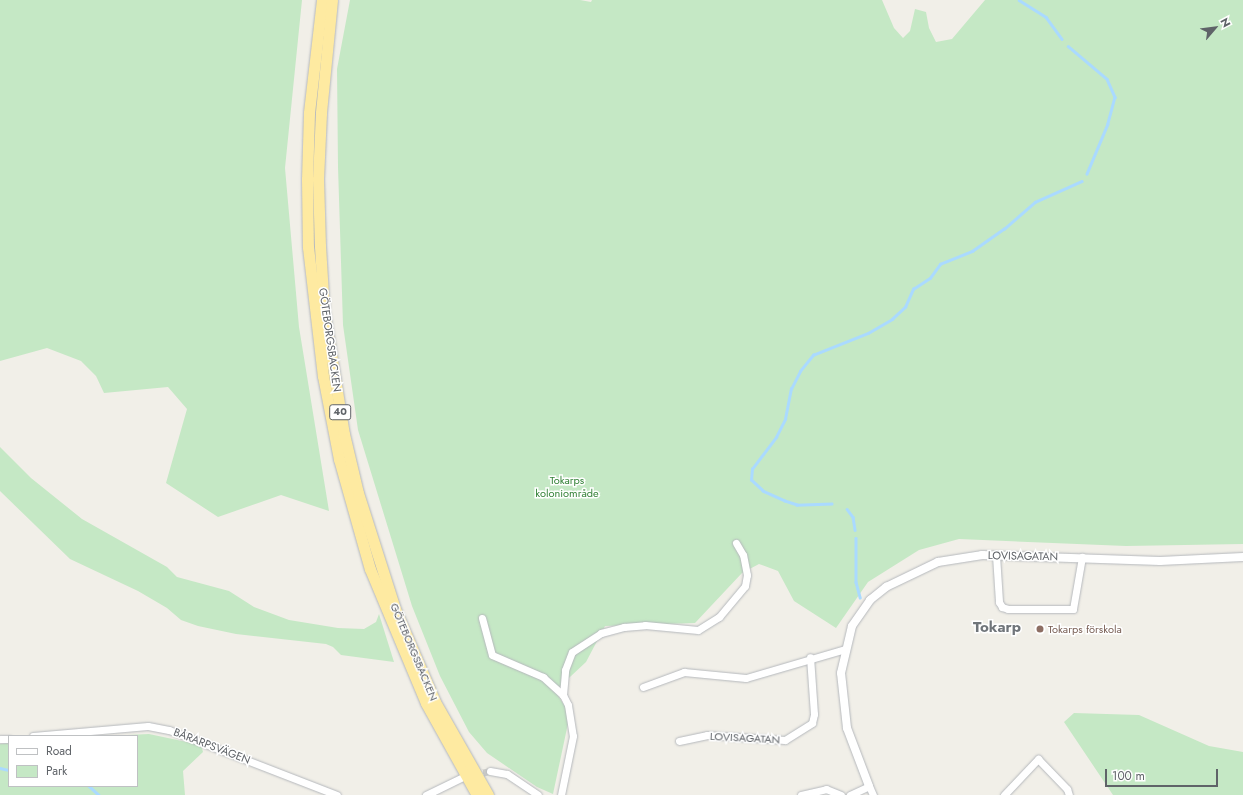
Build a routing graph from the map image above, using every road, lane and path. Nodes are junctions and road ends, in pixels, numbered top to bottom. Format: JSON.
{"nodes":[{"id":1,"x":322,"y":0,"type":"edge"},
{"id":2,"x":332,"y":0,"type":"edge"},
{"id":3,"x":736,"y":543,"type":"dead end"},
{"id":4,"x":996,"y":555,"type":"junction"},
{"id":5,"x":1082,"y":557,"type":"junction"},
{"id":6,"x":1243,"y":558,"type":"edge"},
{"id":7,"x":482,"y":618,"type":"dead end"},
{"id":8,"x":844,"y":649,"type":"junction"},
{"id":9,"x":810,"y":657,"type":"junction"},
{"id":10,"x":643,"y":687,"type":"dead end"},
{"id":11,"x":563,"y":695,"type":"junction"},
{"id":12,"x":44,"y":735,"type":"edge"},
{"id":13,"x":679,"y":741,"type":"dead end"},
{"id":14,"x":490,"y":771,"type":"tunnel mouth"},
{"id":15,"x":461,"y":778,"type":"dead end"},
{"id":16,"x":869,"y":786,"type":"junction"},
{"id":17,"x":337,"y":795,"type":"edge"},
{"id":18,"x":426,"y":795,"type":"edge"},
{"id":19,"x":477,"y":795,"type":"edge"},
{"id":20,"x":488,"y":795,"type":"edge"},
{"id":21,"x":538,"y":795,"type":"edge"},
{"id":22,"x":561,"y":795,"type":"edge"},
{"id":23,"x":801,"y":795,"type":"edge"},
{"id":24,"x":841,"y":795,"type":"edge"},
{"id":25,"x":850,"y":795,"type":"edge"},
{"id":26,"x":873,"y":795,"type":"edge"},
{"id":27,"x":1004,"y":795,"type":"edge"},
{"id":28,"x":1069,"y":795,"type":"edge"}],
"edges":[{"from":1,"to":19,"type":"highway","name":"GÖTEBORGSBACKEN","number":"40"},
{"from":2,"to":20,"type":"highway","name":"GÖTEBORGSBACKEN","number":"40"},
{"from":3,"to":11,"type":"street"},
{"from":4,"to":5,"type":"street","name":"LOVISAGATAN"},
{"from":4,"to":5,"type":"street"},
{"from":4,"to":8,"type":"street","name":"LOVISAGATAN"},
{"from":5,"to":6,"type":"street","name":"LOVISAGATAN"},
{"from":7,"to":11,"type":"street"},
{"from":8,"to":9,"type":"street"},
{"from":8,"to":16,"type":"street","name":"LOVISAGATAN"},
{"from":9,"to":10,"type":"street"},
{"from":9,"to":13,"type":"street","name":"LOVISAGATAN"},
{"from":11,"to":22,"type":"street"},
{"from":12,"to":17,"type":"street","name":"BÅRARPSVÄGEN"},
{"from":14,"to":21,"type":"street"},
{"from":15,"to":18,"type":"street"},
{"from":16,"to":25,"type":"street"},
{"from":16,"to":26,"type":"street","name":"LOVISAGATAN"},
{"from":23,"to":24,"type":"street"},
{"from":27,"to":28,"type":"street"}]}
